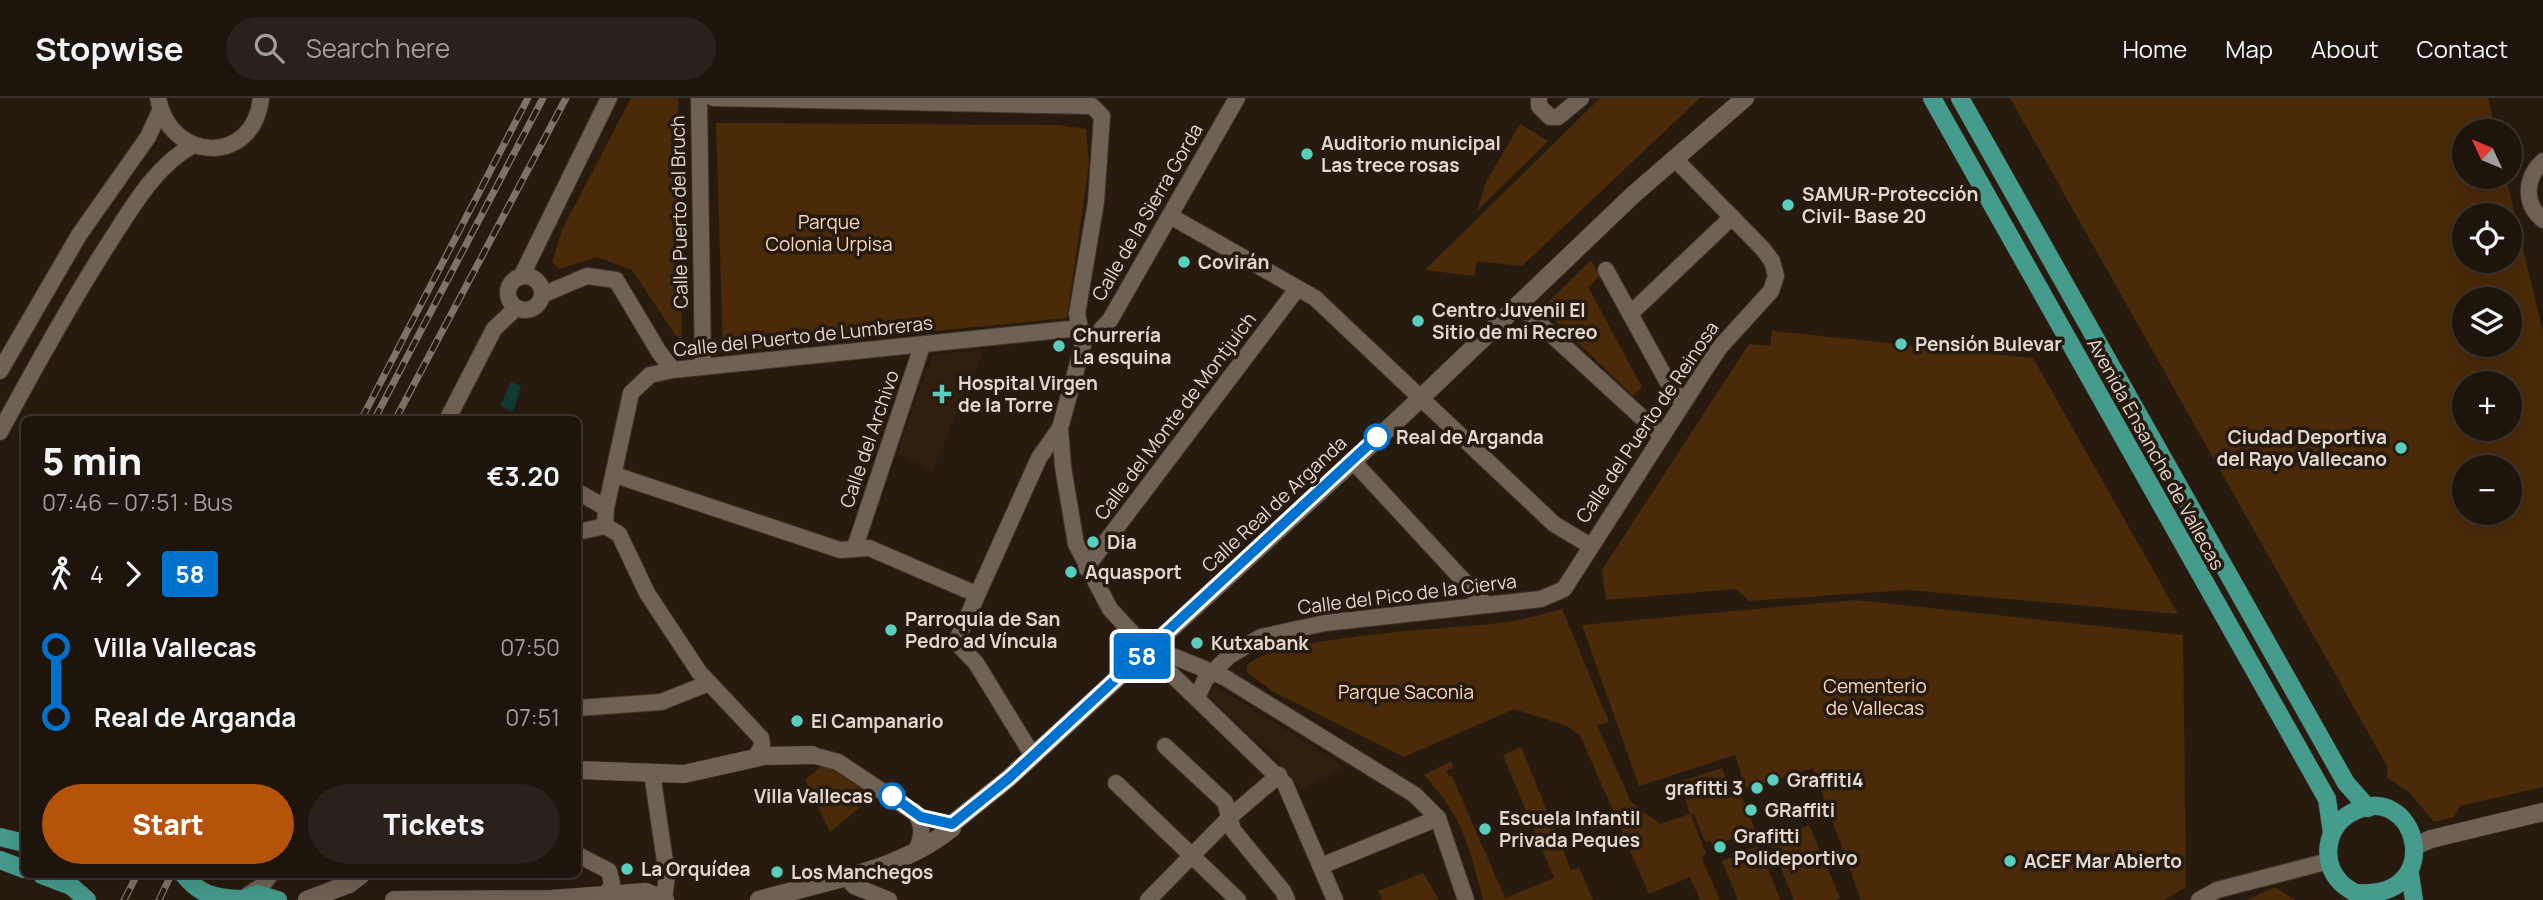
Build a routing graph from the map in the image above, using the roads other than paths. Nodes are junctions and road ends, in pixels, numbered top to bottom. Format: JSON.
{"nodes":[{"id":1,"x":261,"y":98,"type":"edge"},
{"id":2,"x":609,"y":98,"type":"edge"},
{"id":3,"x":699,"y":98,"type":"edge"},
{"id":4,"x":713,"y":98,"type":"edge"},
{"id":5,"x":1237,"y":98,"type":"edge"},
{"id":6,"x":1539,"y":98,"type":"edge"},
{"id":7,"x":1581,"y":98,"type":"edge"},
{"id":8,"x":1745,"y":98,"type":"edge"},
{"id":9,"x":1932,"y":98,"type":"edge"},
{"id":10,"x":1960,"y":98,"type":"edge"},
{"id":11,"x":159,"y":104,"type":"edge"},
{"id":12,"x":193,"y":145,"type":"junction"},
{"id":13,"x":1674,"y":158,"type":"junction"},
{"id":14,"x":2543,"y":161,"type":"edge"},
{"id":15,"x":1170,"y":216,"type":"junction"},
{"id":16,"x":1732,"y":216,"type":"junction"},
{"id":17,"x":2543,"y":220,"type":"edge"},
{"id":18,"x":1606,"y":270,"type":"dead end"},
{"id":19,"x":521,"y":276,"type":"junction"},
{"id":20,"x":1297,"y":289,"type":"junction"},
{"id":21,"x":542,"y":295,"type":"junction"},
{"id":22,"x":1518,"y":303,"type":"junction"},
{"id":23,"x":516,"y":308,"type":"junction"},
{"id":24,"x":1630,"y":314,"type":"junction"},
{"id":25,"x":1083,"y":331,"type":"junction"},
{"id":26,"x":922,"y":346,"type":"junction"},
{"id":27,"x":703,"y":367,"type":"junction"},
{"id":28,"x":673,"y":370,"type":"junction"},
{"id":29,"x":0,"y":371,"type":"edge"},
{"id":30,"x":1421,"y":397,"type":"junction"},
{"id":31,"x":1683,"y":403,"type":"junction"},
{"id":32,"x":450,"y":416,"type":"edge"},
{"id":33,"x":1060,"y":428,"type":"junction"},
{"id":34,"x":0,"y":432,"type":"edge"},
{"id":35,"x":1661,"y":435,"type":"junction"},
{"id":36,"x":1352,"y":460,"type":"junction"},
{"id":37,"x":615,"y":475,"type":"junction"},
{"id":38,"x":581,"y":494,"type":"edge"},
{"id":39,"x":606,"y":508,"type":"junction"},
{"id":40,"x":609,"y":527,"type":"junction"},
{"id":41,"x":581,"y":532,"type":"edge"},
{"id":42,"x":1589,"y":545,"type":"junction"},
{"id":43,"x":855,"y":547,"type":"junction"},
{"id":44,"x":1086,"y":568,"type":"junction"},
{"id":45,"x":1564,"y":589,"type":"joint"},
{"id":46,"x":976,"y":594,"type":"junction"},
{"id":47,"x":1486,"y":605,"type":"junction"},
{"id":48,"x":1148,"y":651,"type":"junction"},
{"id":49,"x":1212,"y":672,"type":"junction"},
{"id":50,"x":709,"y":683,"type":"junction"},
{"id":51,"x":1197,"y":698,"type":"junction"},
{"id":52,"x":581,"y":708,"type":"edge"},
{"id":53,"x":1165,"y":746,"type":"dead end"},
{"id":54,"x":812,"y":755,"type":"joint"},
{"id":55,"x":1033,"y":756,"type":"junction"},
{"id":56,"x":756,"y":757,"type":"junction"},
{"id":57,"x":581,"y":771,"type":"edge"},
{"id":58,"x":660,"y":774,"type":"junction"},
{"id":59,"x":1279,"y":775,"type":"junction"},
{"id":60,"x":1116,"y":783,"type":"dead end"},
{"id":61,"x":2368,"y":808,"type":"junction"},
{"id":62,"x":914,"y":811,"type":"junction"},
{"id":63,"x":2543,"y":812,"type":"edge"},
{"id":64,"x":1231,"y":816,"type":"junction"},
{"id":65,"x":1438,"y":818,"type":"junction"},
{"id":66,"x":952,"y":824,"type":"junction"},
{"id":67,"x":2332,"y":833,"type":"junction"},
{"id":68,"x":0,"y":836,"type":"edge"},
{"id":69,"x":21,"y":842,"type":"edge"},
{"id":70,"x":2415,"y":846,"type":"junction"},
{"id":71,"x":915,"y":852,"type":"junction"},
{"id":72,"x":1190,"y":855,"type":"junction"},
{"id":73,"x":581,"y":857,"type":"edge"},
{"id":74,"x":0,"y":860,"type":"edge"},
{"id":75,"x":2329,"y":861,"type":"junction"},
{"id":76,"x":1321,"y":866,"type":"junction"},
{"id":77,"x":21,"y":868,"type":"edge"},
{"id":78,"x":2410,"y":874,"type":"junction"},
{"id":79,"x":50,"y":878,"type":"edge"},
{"id":80,"x":187,"y":878,"type":"edge"},
{"id":81,"x":270,"y":878,"type":"edge"},
{"id":82,"x":274,"y":878,"type":"edge"},
{"id":83,"x":357,"y":878,"type":"edge"},
{"id":84,"x":851,"y":887,"type":"edge"},
{"id":85,"x":607,"y":894,"type":"junction"},
{"id":86,"x":2362,"y":897,"type":"edge"},
{"id":87,"x":242,"y":898,"type":"edge"},
{"id":88,"x":1153,"y":898,"type":"edge"},
{"id":89,"x":87,"y":900,"type":"edge"},
{"id":90,"x":278,"y":900,"type":"edge"},
{"id":91,"x":307,"y":900,"type":"edge"},
{"id":92,"x":394,"y":900,"type":"edge"},
{"id":93,"x":665,"y":900,"type":"edge"},
{"id":94,"x":759,"y":900,"type":"edge"},
{"id":95,"x":889,"y":900,"type":"edge"},
{"id":96,"x":1238,"y":900,"type":"edge"},
{"id":97,"x":1287,"y":900,"type":"edge"},
{"id":98,"x":1335,"y":900,"type":"edge"},
{"id":99,"x":1466,"y":900,"type":"edge"},
{"id":100,"x":2199,"y":900,"type":"edge"},
{"id":101,"x":2414,"y":900,"type":"edge"}],
"edges":[{"from":1,"to":12,"type":"street"},
{"from":2,"to":19,"type":"street"},
{"from":3,"to":27,"type":"street","name":"Calle Puerto del Bruch"},
{"from":4,"to":25,"type":"street","name":"Calle de la Sierra Gorda"},
{"from":5,"to":15,"type":"street","name":"Calle de la Sierra Gorda"},
{"from":6,"to":7,"type":"street"},
{"from":8,"to":13,"type":"street","name":"Calle Real de Arganda"},
{"from":9,"to":67,"type":"main road","name":"Avenida Ensanche de Vallecas"},
{"from":10,"to":61,"type":"main road","name":"Avenida Ensanche de Vallecas"},
{"from":11,"to":12,"type":"street"},
{"from":11,"to":29,"type":"street"},
{"from":12,"to":34,"type":"street"},
{"from":13,"to":16,"type":"street","name":"Calle del Puerto de Reinosa"},
{"from":13,"to":22,"type":"street","name":"Calle Real de Arganda"},
{"from":14,"to":17,"type":"street"},
{"from":15,"to":20,"type":"street"},
{"from":15,"to":25,"type":"street","name":"Calle de la Sierra Gorda"},
{"from":16,"to":24,"type":"street"},
{"from":16,"to":31,"type":"street","name":"Calle del Puerto de Reinosa"},
{"from":18,"to":24,"type":"street"},
{"from":19,"to":21,"type":"street"},
{"from":19,"to":23,"type":"street"},
{"from":20,"to":30,"type":"street"},
{"from":20,"to":44,"type":"street","name":"Calle del Monte de Montjuich"},
{"from":21,"to":23,"type":"street"},
{"from":21,"to":28,"type":"street"},
{"from":22,"to":30,"type":"street","name":"Calle Real de Arganda"},
{"from":22,"to":35,"type":"street"},
{"from":23,"to":32,"type":"street"},
{"from":24,"to":31,"type":"street"},
{"from":25,"to":26,"type":"street","name":"Calle del Puerto de Lumbreras"},
{"from":25,"to":33,"type":"street","name":"Calle de la Sierra Gorda"},
{"from":26,"to":27,"type":"street","name":"Calle del Puerto de Lumbreras"},
{"from":26,"to":43,"type":"street","name":"Calle del Archivo"},
{"from":27,"to":28,"type":"street","name":"Calle del Puerto de Lumbreras"},
{"from":28,"to":37,"type":"street","name":"Calle del Puerto de Lumbreras"},
{"from":30,"to":36,"type":"street","name":"Calle Real de Arganda"},
{"from":30,"to":42,"type":"street"},
{"from":31,"to":35,"type":"street","name":"Calle del Puerto de Reinosa"},
{"from":33,"to":44,"type":"street"},
{"from":33,"to":46,"type":"street","name":"Calle de la Sierra Gorda"},
{"from":35,"to":42,"type":"street","name":"Calle del Puerto de Reinosa"},
{"from":36,"to":47,"type":"street"},
{"from":36,"to":48,"type":"street","name":"Calle Real de Arganda"},
{"from":37,"to":39,"type":"street","name":"Calle del Puerto de Lumbreras"},
{"from":37,"to":43,"type":"street"},
{"from":38,"to":39,"type":"street"},
{"from":39,"to":40,"type":"street","name":"Calle del Puerto de Lumbreras"},
{"from":40,"to":41,"type":"street"},
{"from":40,"to":50,"type":"street"},
{"from":42,"to":45,"type":"street","name":"Calle del Puerto de Reinosa"},
{"from":43,"to":46,"type":"street"},
{"from":44,"to":48,"type":"street"},
{"from":45,"to":47,"type":"street","name":"Calle del Pico de la Cierva"},
{"from":46,"to":55,"type":"street","name":"Calle de la Sierra Gorda"},
{"from":47,"to":49,"type":"street","name":"Calle del Pico de la Cierva"},
{"from":48,"to":49,"type":"street"},
{"from":48,"to":51,"type":"street"},
{"from":48,"to":55,"type":"street","name":"Calle Real de Arganda"},
{"from":49,"to":51,"type":"street","name":"Calle del Pico de la Cierva"},
{"from":49,"to":65,"type":"street"},
{"from":50,"to":52,"type":"street"},
{"from":50,"to":56,"type":"street"},
{"from":51,"to":59,"type":"street"},
{"from":53,"to":64,"type":"street"},
{"from":54,"to":56,"type":"street"},
{"from":54,"to":62,"type":"street"},
{"from":55,"to":66,"type":"street","name":"Calle Real de Arganda"},
{"from":56,"to":58,"type":"street"},
{"from":57,"to":58,"type":"street"},
{"from":58,"to":93,"type":"street"},
{"from":59,"to":64,"type":"street"},
{"from":59,"to":76,"type":"street"},
{"from":60,"to":72,"type":"street"},
{"from":61,"to":67,"type":"main road"},
{"from":61,"to":70,"type":"main road"},
{"from":62,"to":66,"type":"street"},
{"from":62,"to":71,"type":"street"},
{"from":63,"to":70,"type":"street"},
{"from":64,"to":72,"type":"street"},
{"from":64,"to":97,"type":"street"},
{"from":65,"to":76,"type":"street"},
{"from":65,"to":99,"type":"street"},
{"from":66,"to":71,"type":"street","name":"Calle Real de Arganda"},
{"from":67,"to":75,"type":"main road","name":"Avenida Ensanche de Vallecas"},
{"from":68,"to":69,"type":"main road"},
{"from":70,"to":78,"type":"main road"},
{"from":71,"to":84,"type":"street","name":"Calle Real de Arganda"},
{"from":72,"to":88,"type":"street"},
{"from":72,"to":96,"type":"street"},
{"from":73,"to":85,"type":"street"},
{"from":74,"to":77,"type":"main road"},
{"from":75,"to":86,"type":"main road"},
{"from":75,"to":100,"type":"street"},
{"from":76,"to":98,"type":"street"},
{"from":78,"to":86,"type":"main road"},
{"from":78,"to":101,"type":"main road"},
{"from":79,"to":89,"type":"main road"},
{"from":80,"to":87,"type":"main road"},
{"from":81,"to":87,"type":"street"},
{"from":82,"to":90,"type":"street"},
{"from":83,"to":91,"type":"street"},
{"from":84,"to":94,"type":"street","name":"Calle Real de Arganda"},
{"from":84,"to":95,"type":"street"},
{"from":85,"to":92,"type":"street"},
{"from":85,"to":93,"type":"street"},
{"from":87,"to":90,"type":"main road"}]}
